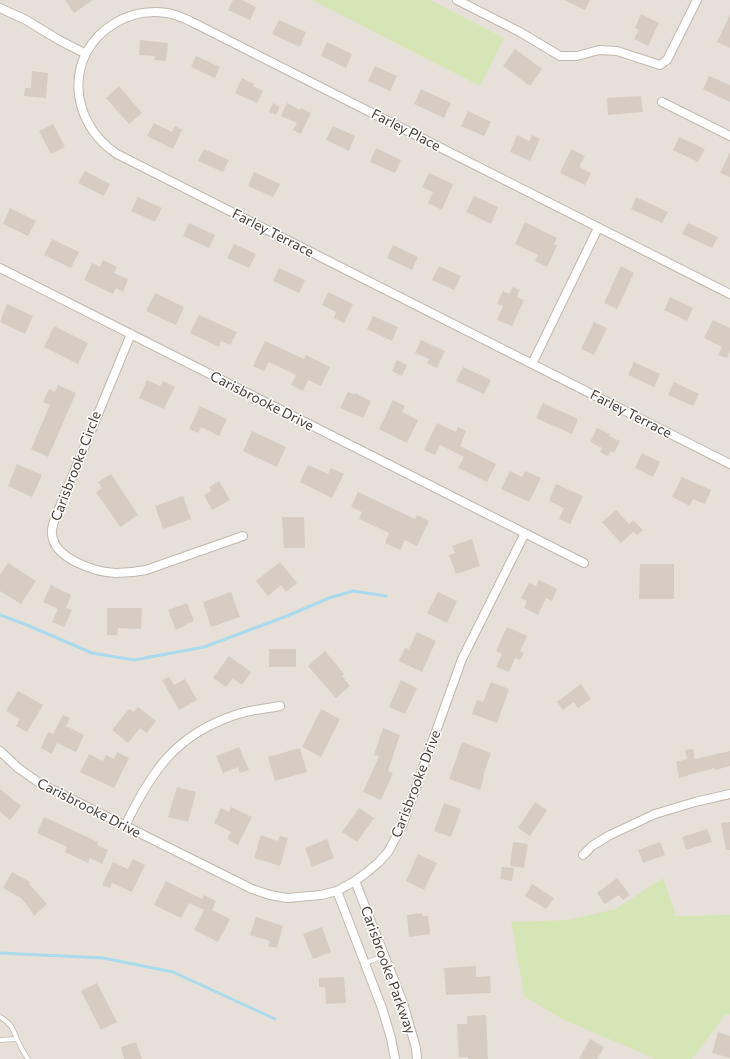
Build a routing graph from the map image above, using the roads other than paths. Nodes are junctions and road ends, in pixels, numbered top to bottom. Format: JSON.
{"nodes":[{"id":1,"x":457,"y":0,"type":"edge"},
{"id":2,"x":697,"y":0,"type":"edge"},
{"id":3,"x":0,"y":8,"type":"edge"},
{"id":4,"x":86,"y":54,"type":"junction"},
{"id":5,"x":662,"y":102,"type":"dead end"},
{"id":6,"x":730,"y":136,"type":"edge"},
{"id":7,"x":598,"y":228,"type":"junction"},
{"id":8,"x":0,"y":268,"type":"edge"},
{"id":9,"x":730,"y":294,"type":"edge"},
{"id":10,"x":130,"y":334,"type":"junction"},
{"id":11,"x":532,"y":364,"type":"junction"},
{"id":12,"x":730,"y":464,"type":"edge"},
{"id":13,"x":524,"y":533,"type":"junction"},
{"id":14,"x":243,"y":536,"type":"dead end"},
{"id":15,"x":584,"y":563,"type":"dead end"},
{"id":16,"x":280,"y":706,"type":"dead end"},
{"id":17,"x":0,"y":751,"type":"edge"},
{"id":18,"x":730,"y":794,"type":"edge"},
{"id":19,"x":125,"y":826,"type":"junction"},
{"id":20,"x":583,"y":856,"type":"dead end"},
{"id":21,"x":355,"y":881,"type":"junction"},
{"id":22,"x":337,"y":891,"type":"junction"},
{"id":23,"x":384,"y":956,"type":"junction"},
{"id":24,"x":364,"y":963,"type":"junction"},
{"id":25,"x":0,"y":1017,"type":"edge"},
{"id":26,"x":17,"y":1039,"type":"junction"},
{"id":27,"x":0,"y":1040,"type":"edge"},
{"id":28,"x":28,"y":1059,"type":"edge"},
{"id":29,"x":395,"y":1059,"type":"edge"},
{"id":30,"x":417,"y":1059,"type":"edge"}],
"edges":[{"from":1,"to":2,"type":"street"},
{"from":3,"to":4,"type":"street"},
{"from":4,"to":7,"type":"street","name":"Farley Place"},
{"from":4,"to":11,"type":"street","name":"Farley Terrace"},
{"from":5,"to":6,"type":"street"},
{"from":7,"to":9,"type":"street","name":"Farley Place"},
{"from":7,"to":11,"type":"street"},
{"from":8,"to":10,"type":"street","name":"Carisbrooke Drive"},
{"from":10,"to":13,"type":"street","name":"Carisbrooke Drive"},
{"from":10,"to":14,"type":"street","name":"Carisbrooke Circle"},
{"from":11,"to":12,"type":"street","name":"Farley Terrace"},
{"from":13,"to":15,"type":"street","name":"Carisbrooke Drive"},
{"from":13,"to":21,"type":"street","name":"Carisbrooke Drive"},
{"from":16,"to":19,"type":"street"},
{"from":17,"to":19,"type":"street","name":"Carisbrooke Drive"},
{"from":18,"to":20,"type":"street"},
{"from":19,"to":22,"type":"street","name":"Carisbrooke Drive"},
{"from":21,"to":22,"type":"street","name":"Carisbrooke Drive"},
{"from":21,"to":23,"type":"street","name":"Carisbrooke Parkway"},
{"from":22,"to":24,"type":"street","name":"Carisbrooke Parkway"},
{"from":23,"to":24,"type":"lane"},
{"from":23,"to":30,"type":"street","name":"Carisbrooke Parkway"},
{"from":24,"to":29,"type":"street","name":"Carisbrooke Parkway"},
{"from":25,"to":26,"type":"lane"},
{"from":26,"to":27,"type":"lane"},
{"from":26,"to":28,"type":"lane"}]}
